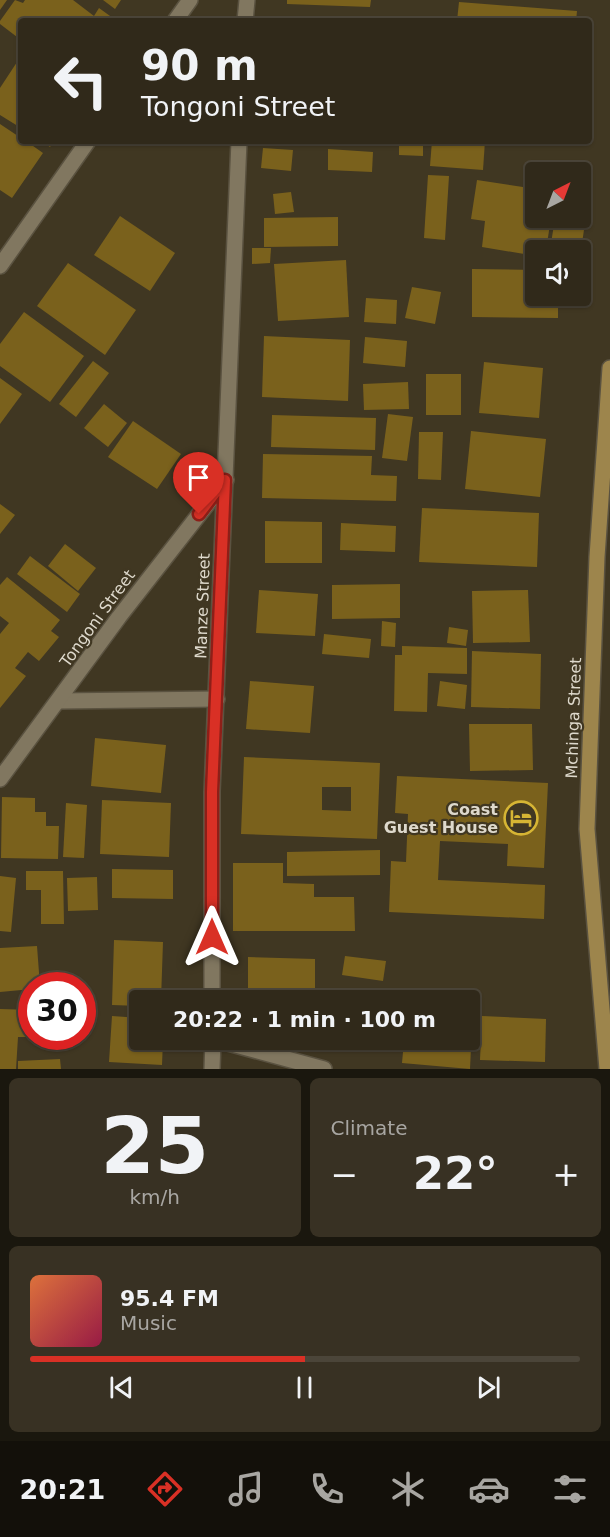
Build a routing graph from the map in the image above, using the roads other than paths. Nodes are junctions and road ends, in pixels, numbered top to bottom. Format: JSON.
{"nodes":[{"id":1,"x":190,"y":0,"type":"edge"},
{"id":2,"x":247,"y":0,"type":"edge"},
{"id":3,"x":177,"y":18,"type":"edge"},
{"id":4,"x":245,"y":18,"type":"edge"},
{"id":5,"x":86,"y":144,"type":"edge"},
{"id":6,"x":239,"y":144,"type":"edge"},
{"id":7,"x":0,"y":266,"type":"edge"},
{"id":8,"x":610,"y":368,"type":"edge"},
{"id":9,"x":225,"y":480,"type":"junction"},
{"id":10,"x":217,"y":699,"type":"junction"},
{"id":11,"x":59,"y":701,"type":"junction"},
{"id":12,"x":0,"y":779,"type":"edge"},
{"id":13,"x":213,"y":990,"type":"edge"},
{"id":14,"x":214,"y":1050,"type":"edge"},
{"id":15,"x":253,"y":1050,"type":"edge"},
{"id":16,"x":212,"y":1069,"type":"edge"},
{"id":17,"x":324,"y":1069,"type":"edge"},
{"id":18,"x":607,"y":1069,"type":"edge"}],
"edges":[{"from":1,"to":3,"type":"street"},
{"from":2,"to":4,"type":"street"},
{"from":5,"to":7,"type":"street"},
{"from":6,"to":9,"type":"street","name":"Manze Street"},
{"from":8,"to":18,"type":"main road","name":"Mchinga Street"},
{"from":9,"to":10,"type":"street","name":"Manze Street"},
{"from":9,"to":11,"type":"street","name":"Tongoni Street"},
{"from":10,"to":11,"type":"street"},
{"from":10,"to":13,"type":"street","name":"Manze Street"},
{"from":11,"to":12,"type":"street","name":"Tongoni Street"},
{"from":14,"to":16,"type":"street"},
{"from":15,"to":17,"type":"street"}]}
